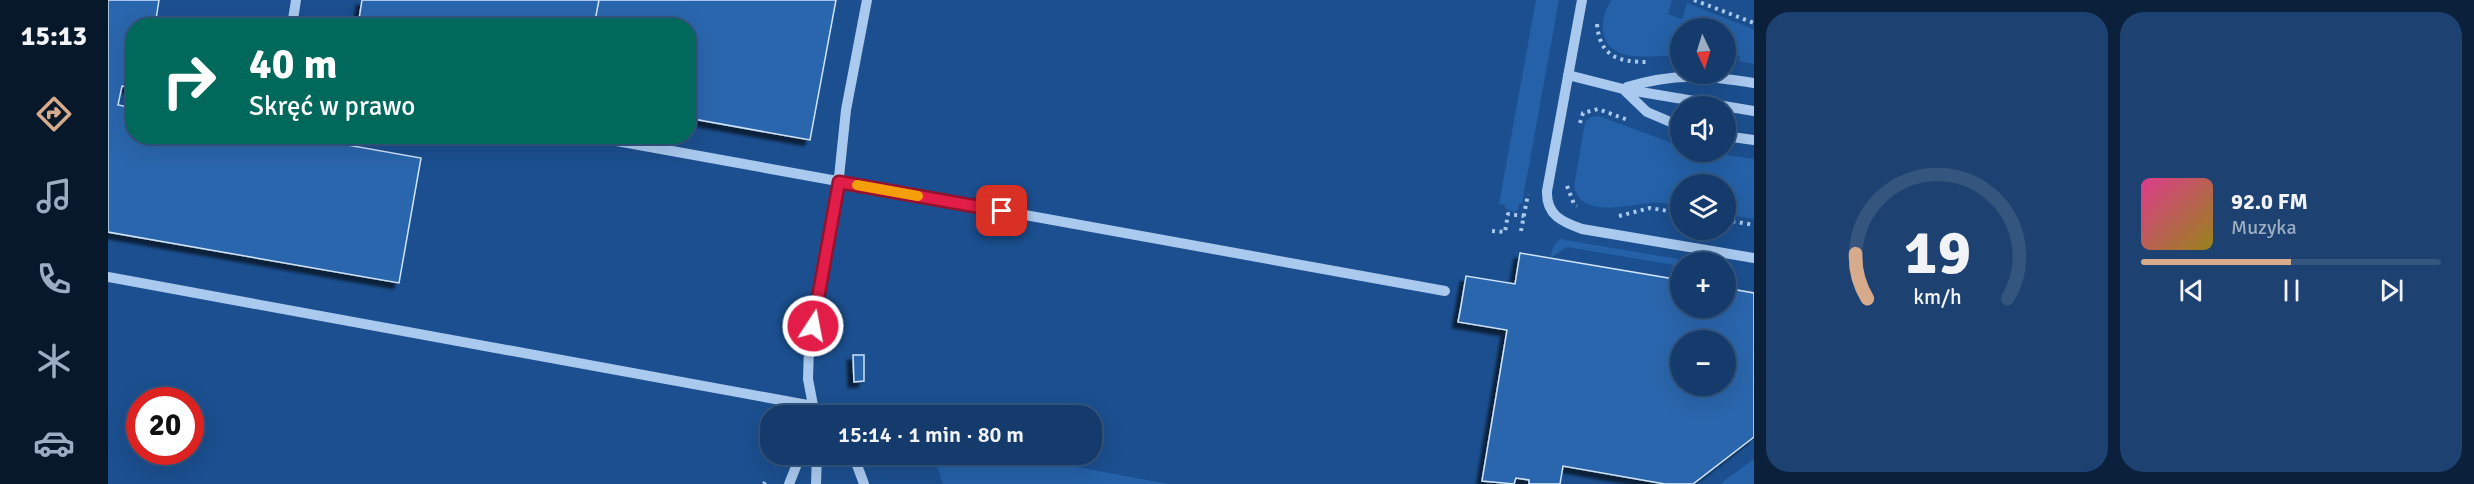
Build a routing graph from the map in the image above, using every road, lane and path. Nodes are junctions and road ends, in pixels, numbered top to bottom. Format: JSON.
{"nodes":[{"id":1,"x":296,"y":0,"type":"edge"},
{"id":2,"x":867,"y":0,"type":"edge"},
{"id":3,"x":1582,"y":0,"type":"edge"},
{"id":4,"x":1694,"y":0,"type":"edge"},
{"id":5,"x":1599,"y":13,"type":"dead end"},
{"id":6,"x":293,"y":18,"type":"edge"},
{"id":7,"x":1754,"y":23,"type":"edge"},
{"id":8,"x":1657,"y":62,"type":"dead end"},
{"id":9,"x":1568,"y":75,"type":"junction"},
{"id":10,"x":1754,"y":83,"type":"edge"},
{"id":11,"x":1623,"y":89,"type":"junction"},
{"id":12,"x":1754,"y":111,"type":"edge"},
{"id":13,"x":1670,"y":122,"type":"edge"},
{"id":14,"x":1638,"y":124,"type":"dead end"},
{"id":15,"x":1578,"y":129,"type":"dead end"},
{"id":16,"x":1736,"y":138,"type":"edge"},
{"id":17,"x":1754,"y":140,"type":"edge"},
{"id":18,"x":633,"y":144,"type":"edge"},
{"id":19,"x":1569,"y":177,"type":"dead end"},
{"id":20,"x":839,"y":182,"type":"junction"},
{"id":21,"x":1581,"y":208,"type":"dead end"},
{"id":22,"x":1670,"y":211,"type":"edge"},
{"id":23,"x":1608,"y":214,"type":"dead end"},
{"id":24,"x":1524,"y":216,"type":"dead end"},
{"id":25,"x":1736,"y":222,"type":"edge"},
{"id":26,"x":1754,"y":225,"type":"edge"},
{"id":27,"x":1492,"y":231,"type":"dead end"},
{"id":28,"x":1754,"y":258,"type":"edge"},
{"id":29,"x":108,"y":277,"type":"edge"},
{"id":30,"x":1445,"y":291,"type":"dead end"},
{"id":31,"x":782,"y":405,"type":"edge"},
{"id":32,"x":813,"y":405,"type":"edge"},
{"id":33,"x":797,"y":465,"type":"edge"},
{"id":34,"x":817,"y":465,"type":"edge"},
{"id":35,"x":856,"y":465,"type":"edge"},
{"id":36,"x":789,"y":484,"type":"edge"},
{"id":37,"x":816,"y":484,"type":"edge"},
{"id":38,"x":864,"y":484,"type":"edge"}],
"edges":[{"from":1,"to":6,"type":"street"},
{"from":2,"to":20,"type":"street"},
{"from":3,"to":9,"type":"street"},
{"from":4,"to":7,"type":"path"},
{"from":5,"to":8,"type":"path"},
{"from":9,"to":11,"type":"street"},
{"from":9,"to":28,"type":"street"},
{"from":10,"to":11,"type":"street"},
{"from":11,"to":12,"type":"street"},
{"from":11,"to":13,"type":"street"},
{"from":14,"to":15,"type":"path"},
{"from":16,"to":17,"type":"street"},
{"from":18,"to":20,"type":"street"},
{"from":19,"to":21,"type":"path"},
{"from":20,"to":30,"type":"street"},
{"from":20,"to":32,"type":"street"},
{"from":22,"to":23,"type":"path"},
{"from":24,"to":27,"type":"path"},
{"from":25,"to":26,"type":"path"},
{"from":29,"to":31,"type":"street"},
{"from":33,"to":36,"type":"street"},
{"from":34,"to":37,"type":"street"},
{"from":35,"to":38,"type":"street"}]}
